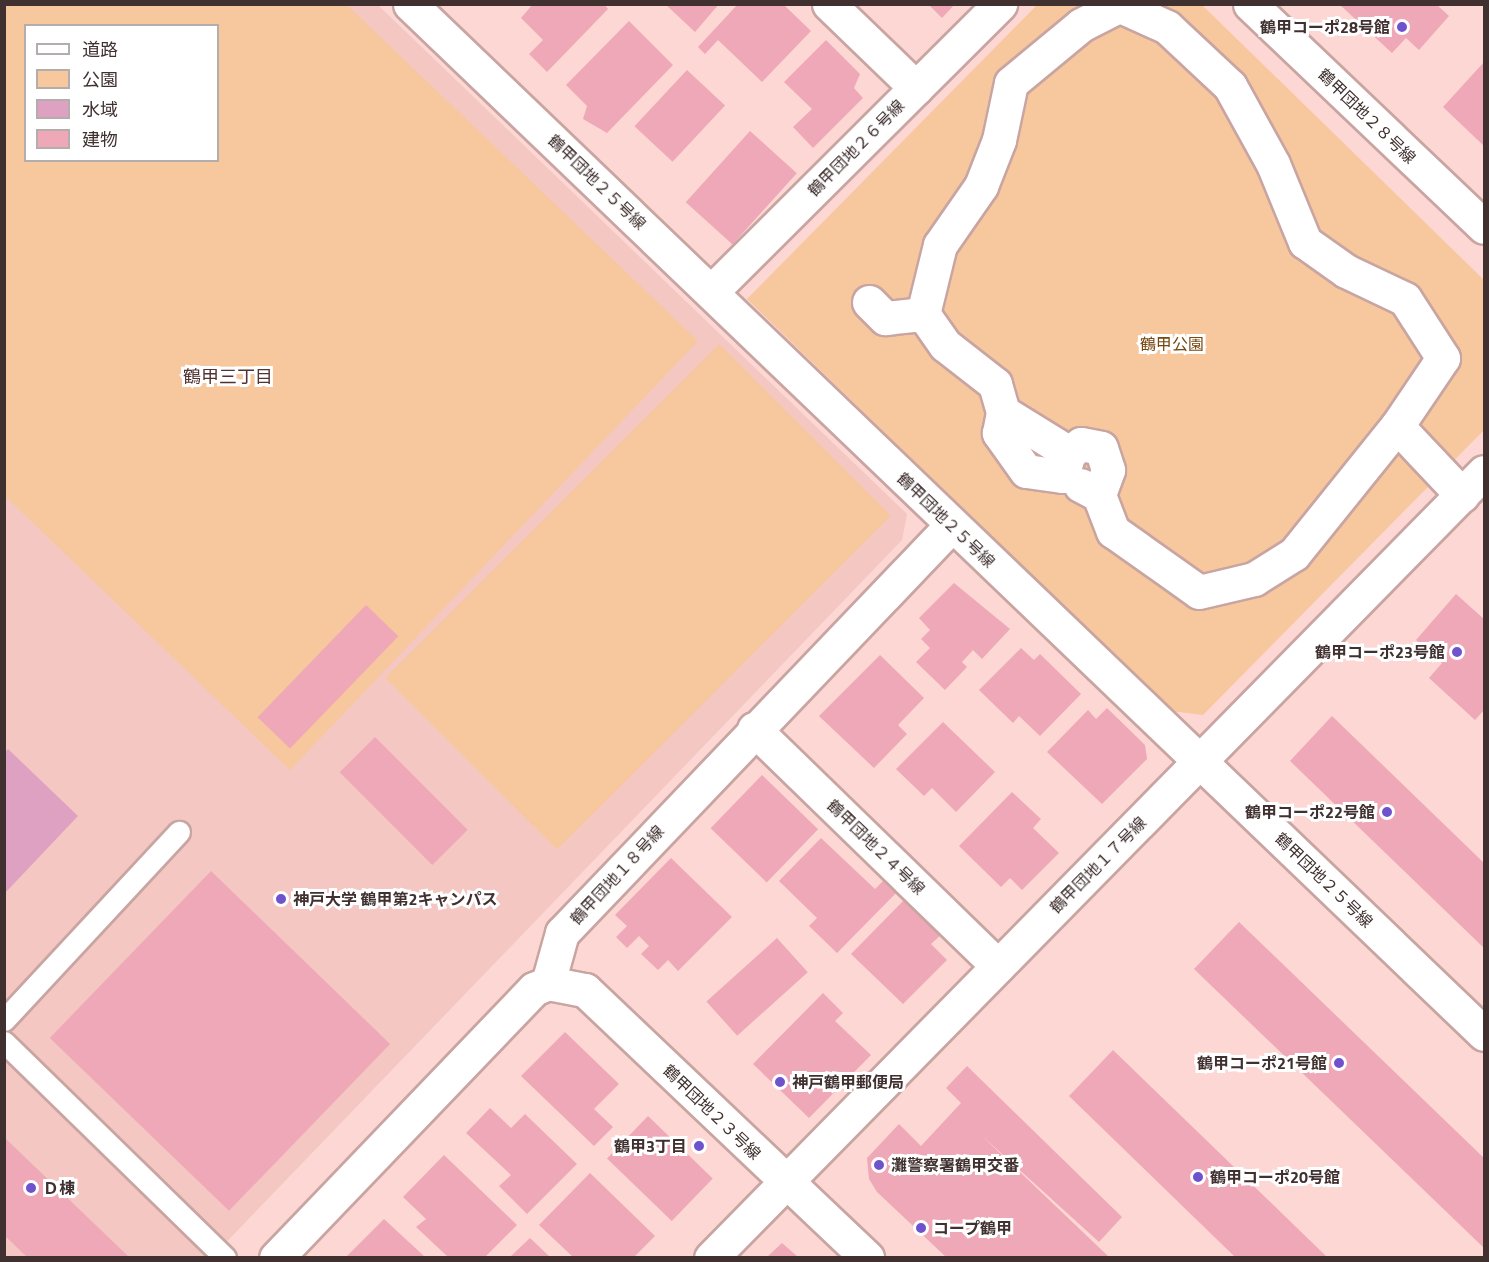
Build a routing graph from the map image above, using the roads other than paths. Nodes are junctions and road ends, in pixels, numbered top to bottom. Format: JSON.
{"nodes":[{"id":1,"x":410,"y":4,"type":"edge"},
{"id":2,"x":829,"y":4,"type":"edge"},
{"id":3,"x":1000,"y":4,"type":"edge"},
{"id":4,"x":1250,"y":4,"type":"edge"},
{"id":5,"x":1116,"y":6,"type":"edge"},
{"id":6,"x":916,"y":88,"type":"junction"},
{"id":7,"x":1485,"y":227,"type":"edge"},
{"id":8,"x":712,"y":291,"type":"junction"},
{"id":9,"x":869,"y":302,"type":"dead end"},
{"id":10,"x":923,"y":314,"type":"junction"},
{"id":11,"x":1397,"y":426,"type":"junction"},
{"id":12,"x":1065,"y":465,"type":"junction"},
{"id":13,"x":1473,"y":484,"type":"edge"},
{"id":14,"x":1099,"y":495,"type":"junction"},
{"id":15,"x":951,"y":526,"type":"junction"},
{"id":16,"x":754,"y":729,"type":"junction"},
{"id":17,"x":1200,"y":761,"type":"junction"},
{"id":18,"x":179,"y":832,"type":"dead end"},
{"id":19,"x":998,"y":966,"type":"junction"},
{"id":20,"x":548,"y":984,"type":"junction"},
{"id":21,"x":4,"y":1020,"type":"edge"},
{"id":22,"x":1485,"y":1034,"type":"edge"},
{"id":23,"x":4,"y":1042,"type":"edge"},
{"id":24,"x":786,"y":1184,"type":"junction"},
{"id":25,"x":225,"y":1257,"type":"edge"},
{"id":26,"x":276,"y":1257,"type":"edge"},
{"id":27,"x":711,"y":1257,"type":"edge"},
{"id":28,"x":867,"y":1257,"type":"edge"}],
"edges":[{"from":1,"to":8,"type":"street","name":"鶴甲団地２５号線"},
{"from":2,"to":6,"type":"street"},
{"from":3,"to":6,"type":"street","name":"鶴甲団地２６号線"},
{"from":4,"to":7,"type":"street","name":"鶴甲団地２８号線"},
{"from":5,"to":10,"type":"street"},
{"from":5,"to":11,"type":"street"},
{"from":6,"to":8,"type":"street","name":"鶴甲団地２６号線"},
{"from":8,"to":15,"type":"street","name":"鶴甲団地２５号線"},
{"from":9,"to":10,"type":"street"},
{"from":10,"to":12,"type":"street"},
{"from":11,"to":13,"type":"street"},
{"from":11,"to":14,"type":"street"},
{"from":12,"to":14,"type":"street"},
{"from":12,"to":14,"type":"street"},
{"from":13,"to":17,"type":"street","name":"鶴甲団地１７号線"},
{"from":15,"to":16,"type":"street","name":"鶴甲団地１８号線"},
{"from":15,"to":17,"type":"street","name":"鶴甲団地２５号線"},
{"from":16,"to":19,"type":"street","name":"鶴甲団地２４号線"},
{"from":16,"to":20,"type":"street","name":"鶴甲団地１８号線"},
{"from":17,"to":19,"type":"street","name":"鶴甲団地１７号線"},
{"from":17,"to":22,"type":"street","name":"鶴甲団地２５号線"},
{"from":18,"to":21,"type":"lane"},
{"from":19,"to":24,"type":"street","name":"鶴甲団地１７号線"},
{"from":20,"to":24,"type":"street","name":"鶴甲団地２３号線"},
{"from":20,"to":26,"type":"street"},
{"from":23,"to":25,"type":"lane"},
{"from":24,"to":27,"type":"street","name":"鶴甲団地１７号線"},
{"from":24,"to":28,"type":"street","name":"鶴甲団地２３号線"}]}
